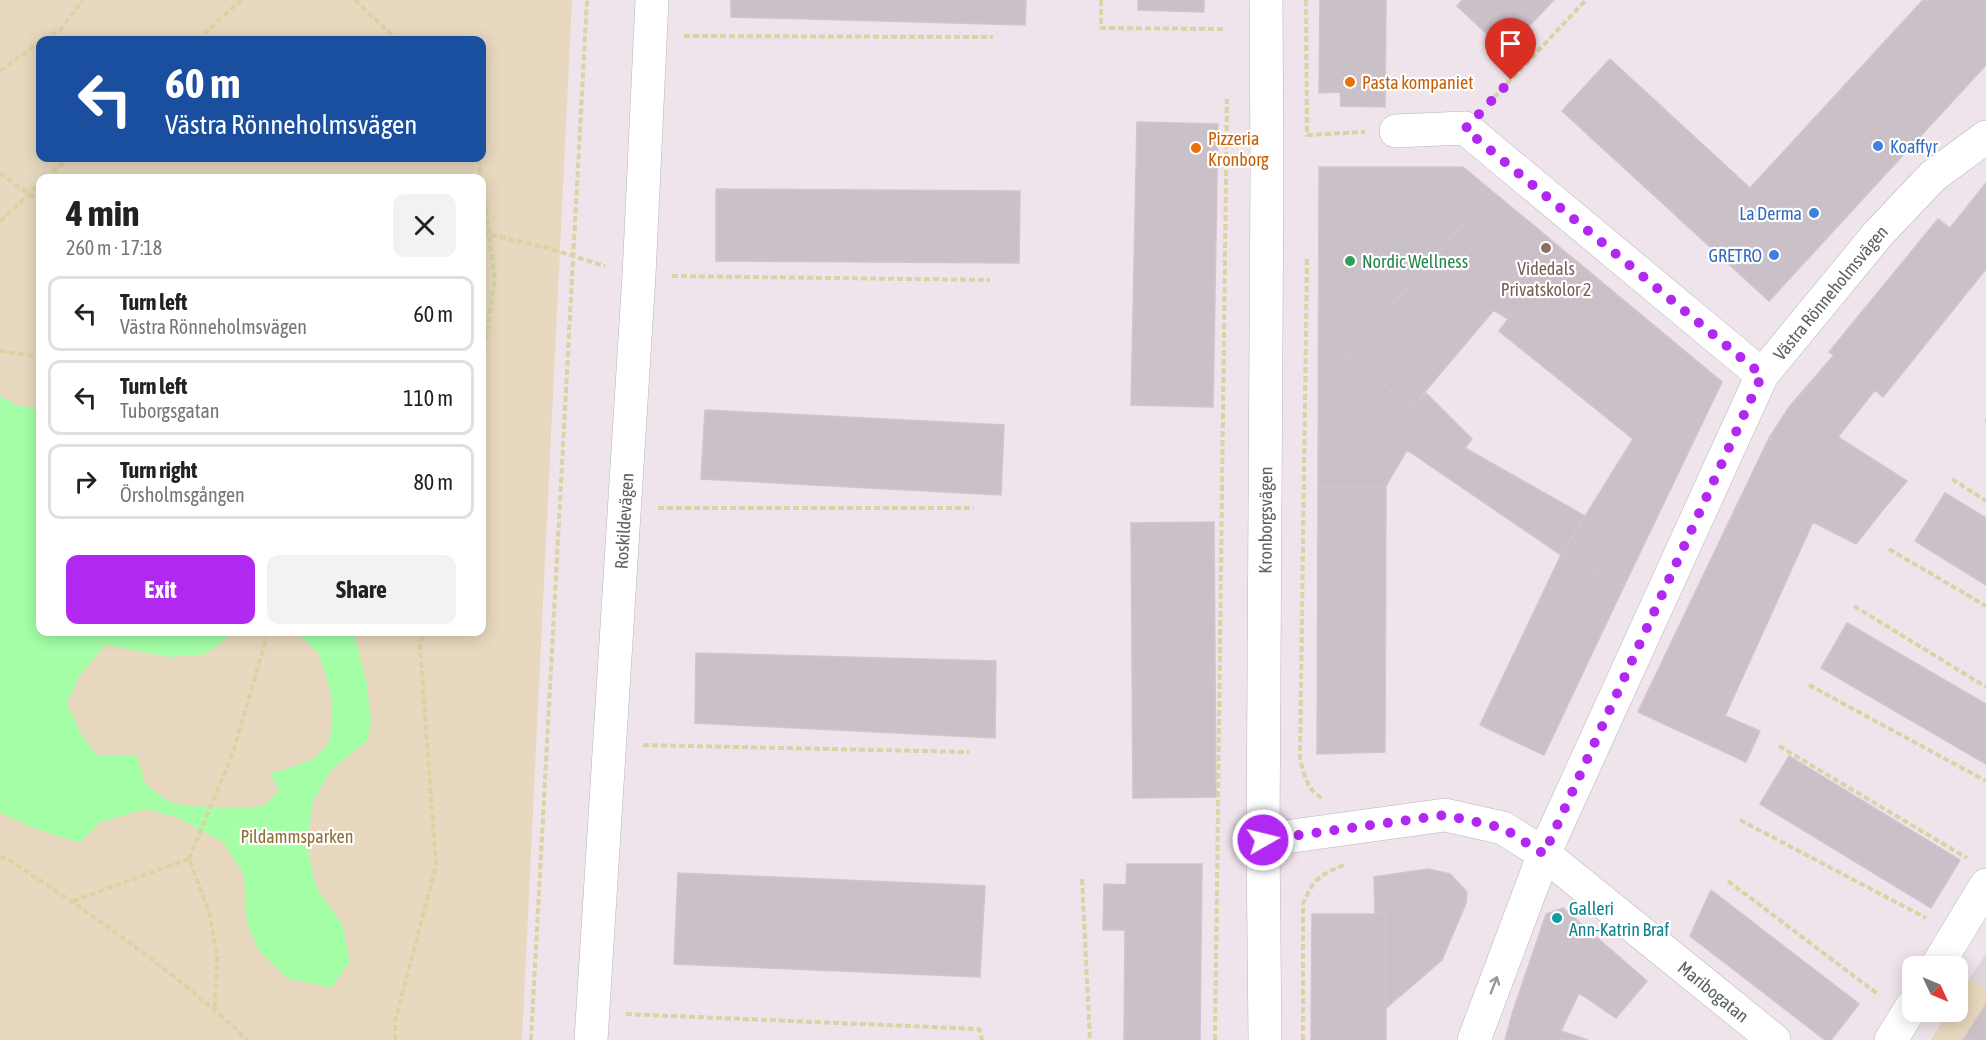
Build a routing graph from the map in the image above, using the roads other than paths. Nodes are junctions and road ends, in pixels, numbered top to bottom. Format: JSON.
{"nodes":[{"id":1,"x":652,"y":0,"type":"edge"},
{"id":2,"x":1266,"y":0,"type":"edge"},
{"id":3,"x":1396,"y":131,"type":"road end"},
{"id":4,"x":1986,"y":136,"type":"edge"},
{"id":5,"x":1762,"y":375,"type":"junction"},
{"id":6,"x":1263,"y":840,"type":"junction"},
{"id":7,"x":1544,"y":854,"type":"junction"},
{"id":8,"x":1981,"y":874,"type":"edge"},
{"id":9,"x":1943,"y":956,"type":"edge"},
{"id":10,"x":592,"y":1026,"type":"edge"},
{"id":11,"x":1265,"y":1040,"type":"edge"},
{"id":12,"x":1474,"y":1040,"type":"edge"},
{"id":13,"x":1774,"y":1040,"type":"edge"}],
"edges":[{"from":1,"to":10,"type":"street","name":"Roskildevägen"},
{"from":2,"to":6,"type":"street","name":"Kronborgsvägen"},
{"from":3,"to":5,"type":"street"},
{"from":4,"to":5,"type":"street","name":"Västra Rönneholmsvägen"},
{"from":5,"to":7,"type":"street","name":"Västra Rönneholmsvägen"},
{"from":6,"to":7,"type":"street","name":"Maribogatan"},
{"from":6,"to":11,"type":"street","name":"Kronborgsvägen"},
{"from":12,"to":7,"type":"street","name":"Västra Rönneholmsvägen","one_way":true},
{"from":7,"to":13,"type":"street","name":"Maribogatan"},
{"from":8,"to":9,"type":"street"}]}
